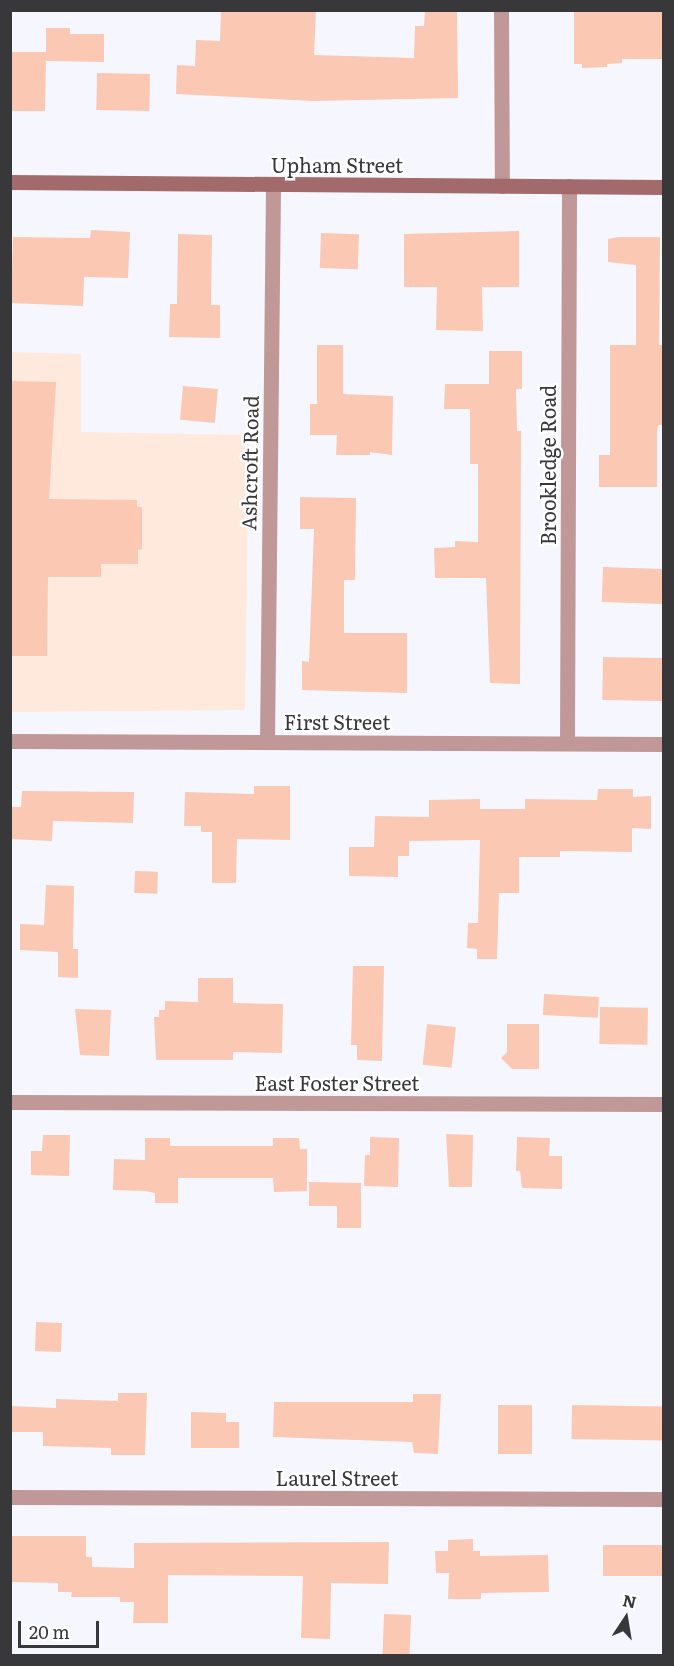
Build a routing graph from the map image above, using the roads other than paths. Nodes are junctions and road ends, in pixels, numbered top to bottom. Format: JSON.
{"nodes":[{"id":1,"x":501,"y":10,"type":"edge"},
{"id":2,"x":10,"y":182,"type":"edge"},
{"id":3,"x":273,"y":184,"type":"junction"},
{"id":4,"x":502,"y":186,"type":"junction"},
{"id":5,"x":569,"y":186,"type":"junction"},
{"id":6,"x":663,"y":187,"type":"edge"},
{"id":7,"x":10,"y":741,"type":"edge"},
{"id":8,"x":267,"y":742,"type":"junction"},
{"id":9,"x":567,"y":743,"type":"junction"},
{"id":10,"x":663,"y":744,"type":"edge"},
{"id":11,"x":10,"y":1102,"type":"edge"},
{"id":12,"x":663,"y":1104,"type":"edge"},
{"id":13,"x":10,"y":1497,"type":"edge"},
{"id":14,"x":663,"y":1499,"type":"edge"}],
"edges":[{"from":1,"to":4,"type":"street"},
{"from":2,"to":3,"type":"main road","name":"Upham Street"},
{"from":3,"to":4,"type":"main road","name":"Upham Street"},
{"from":3,"to":8,"type":"street","name":"Ashcroft Road"},
{"from":4,"to":5,"type":"main road","name":"Upham Street"},
{"from":5,"to":6,"type":"main road","name":"Upham Street"},
{"from":5,"to":9,"type":"street","name":"Brookledge Road"},
{"from":7,"to":8,"type":"street","name":"First Street"},
{"from":8,"to":9,"type":"street","name":"First Street"},
{"from":9,"to":10,"type":"street","name":"First Street"},
{"from":11,"to":12,"type":"street","name":"East Foster Street"},
{"from":13,"to":14,"type":"street","name":"Laurel Street"}]}
